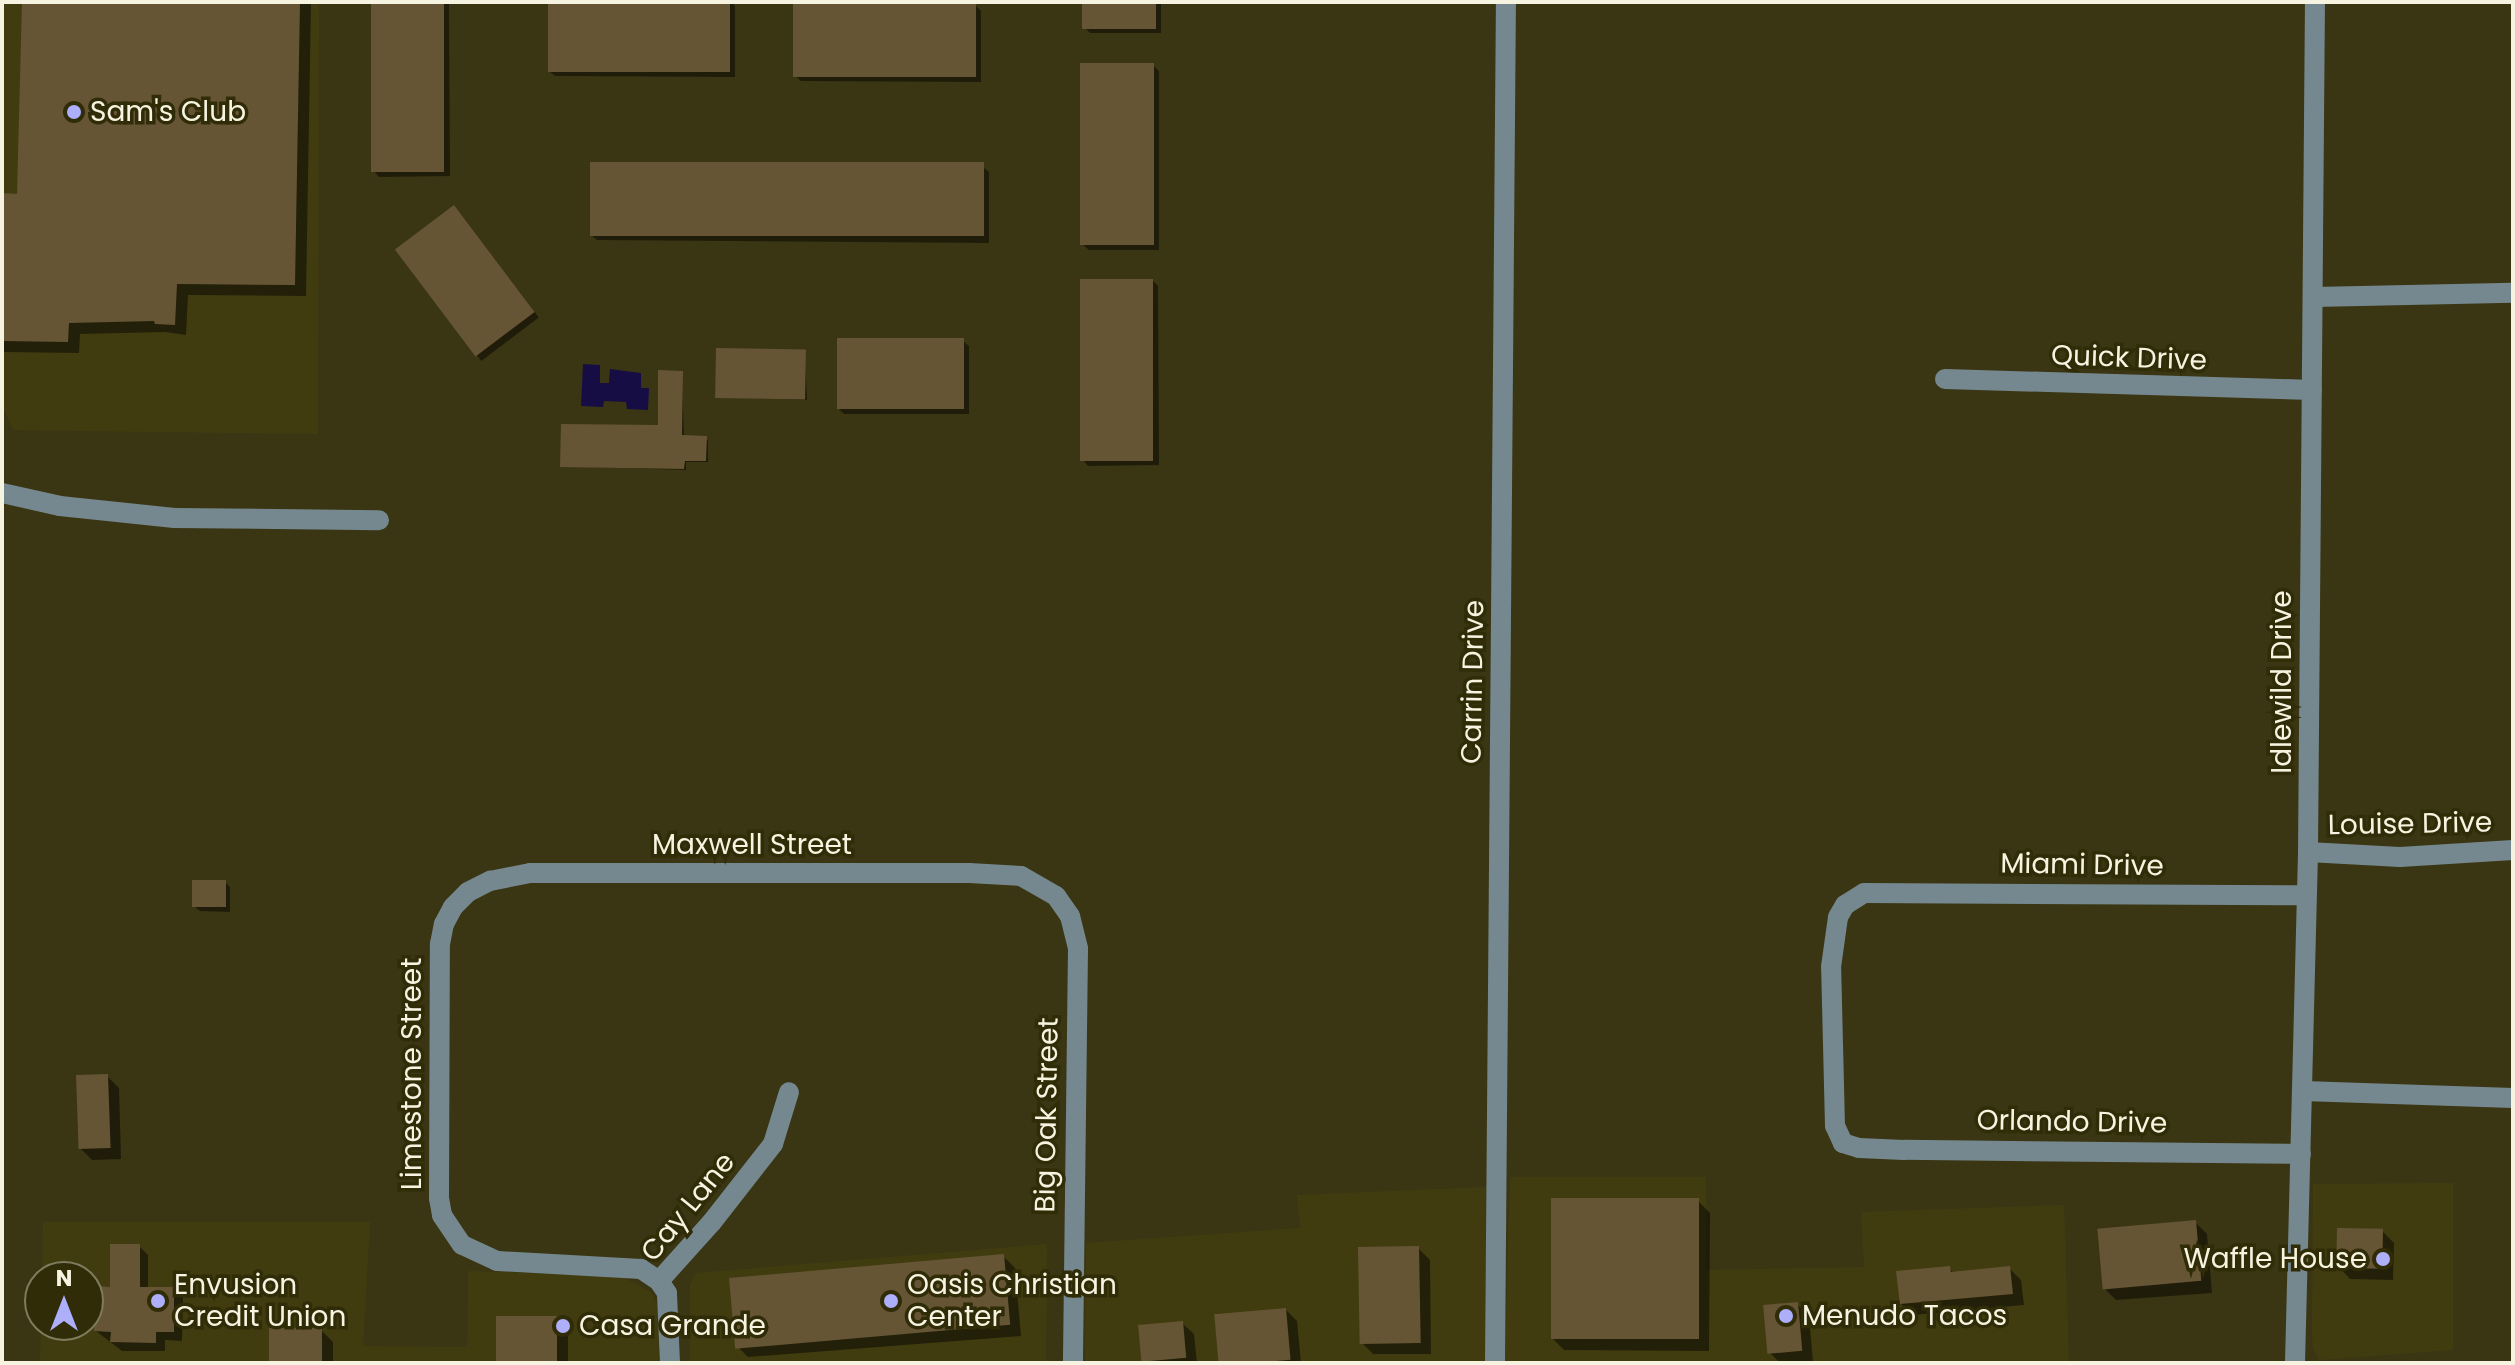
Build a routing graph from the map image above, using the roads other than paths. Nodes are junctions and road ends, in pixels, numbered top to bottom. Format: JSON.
{"nodes":[{"id":1,"x":1506,"y":2,"type":"edge"},
{"id":2,"x":2315,"y":2,"type":"edge"},
{"id":3,"x":2513,"y":293,"type":"edge"},
{"id":4,"x":2314,"y":297,"type":"junction"},
{"id":5,"x":1945,"y":379,"type":"dead end"},
{"id":6,"x":2312,"y":390,"type":"junction"},
{"id":7,"x":2,"y":493,"type":"edge"},
{"id":8,"x":379,"y":520,"type":"dead end"},
{"id":9,"x":2513,"y":850,"type":"edge"},
{"id":10,"x":2308,"y":852,"type":"junction"},
{"id":11,"x":1039,"y":883,"type":"joint"},
{"id":12,"x":468,"y":892,"type":"joint"},
{"id":13,"x":2306,"y":895,"type":"junction"},
{"id":14,"x":2303,"y":1091,"type":"junction"},
{"id":15,"x":789,"y":1092,"type":"dead end"},
{"id":16,"x":2513,"y":1098,"type":"edge"},
{"id":17,"x":1843,"y":1143,"type":"joint"},
{"id":18,"x":2301,"y":1154,"type":"junction"},
{"id":19,"x":659,"y":1281,"type":"junction"},
{"id":20,"x":670,"y":1363,"type":"edge"},
{"id":21,"x":1073,"y":1363,"type":"edge"},
{"id":22,"x":1495,"y":1363,"type":"edge"},
{"id":23,"x":2295,"y":1363,"type":"edge"}],
"edges":[{"from":1,"to":22,"type":"street","name":"Carrin Drive"},
{"from":2,"to":4,"type":"street","name":"Idlewild Drive"},
{"from":3,"to":4,"type":"street"},
{"from":4,"to":6,"type":"street","name":"Idlewild Drive"},
{"from":5,"to":6,"type":"street","name":"Quick Drive"},
{"from":6,"to":10,"type":"street","name":"Idlewild Drive"},
{"from":7,"to":8,"type":"street"},
{"from":9,"to":10,"type":"street","name":"Louise Drive"},
{"from":10,"to":13,"type":"street","name":"Idlewild Drive"},
{"from":11,"to":12,"type":"street","name":"Maxwell Street"},
{"from":11,"to":21,"type":"street","name":"Big Oak Street"},
{"from":12,"to":19,"type":"street","name":"Limestone Street"},
{"from":13,"to":14,"type":"street","name":"Idlewild Drive"},
{"from":13,"to":17,"type":"street","name":"Miami Drive"},
{"from":14,"to":16,"type":"street"},
{"from":14,"to":18,"type":"street","name":"Idlewild Drive"},
{"from":15,"to":19,"type":"street","name":"Cay Lane"},
{"from":17,"to":18,"type":"street","name":"Orlando Drive"},
{"from":18,"to":23,"type":"street","name":"Idlewild Drive"},
{"from":19,"to":20,"type":"street","name":"Cay Lane"}]}
